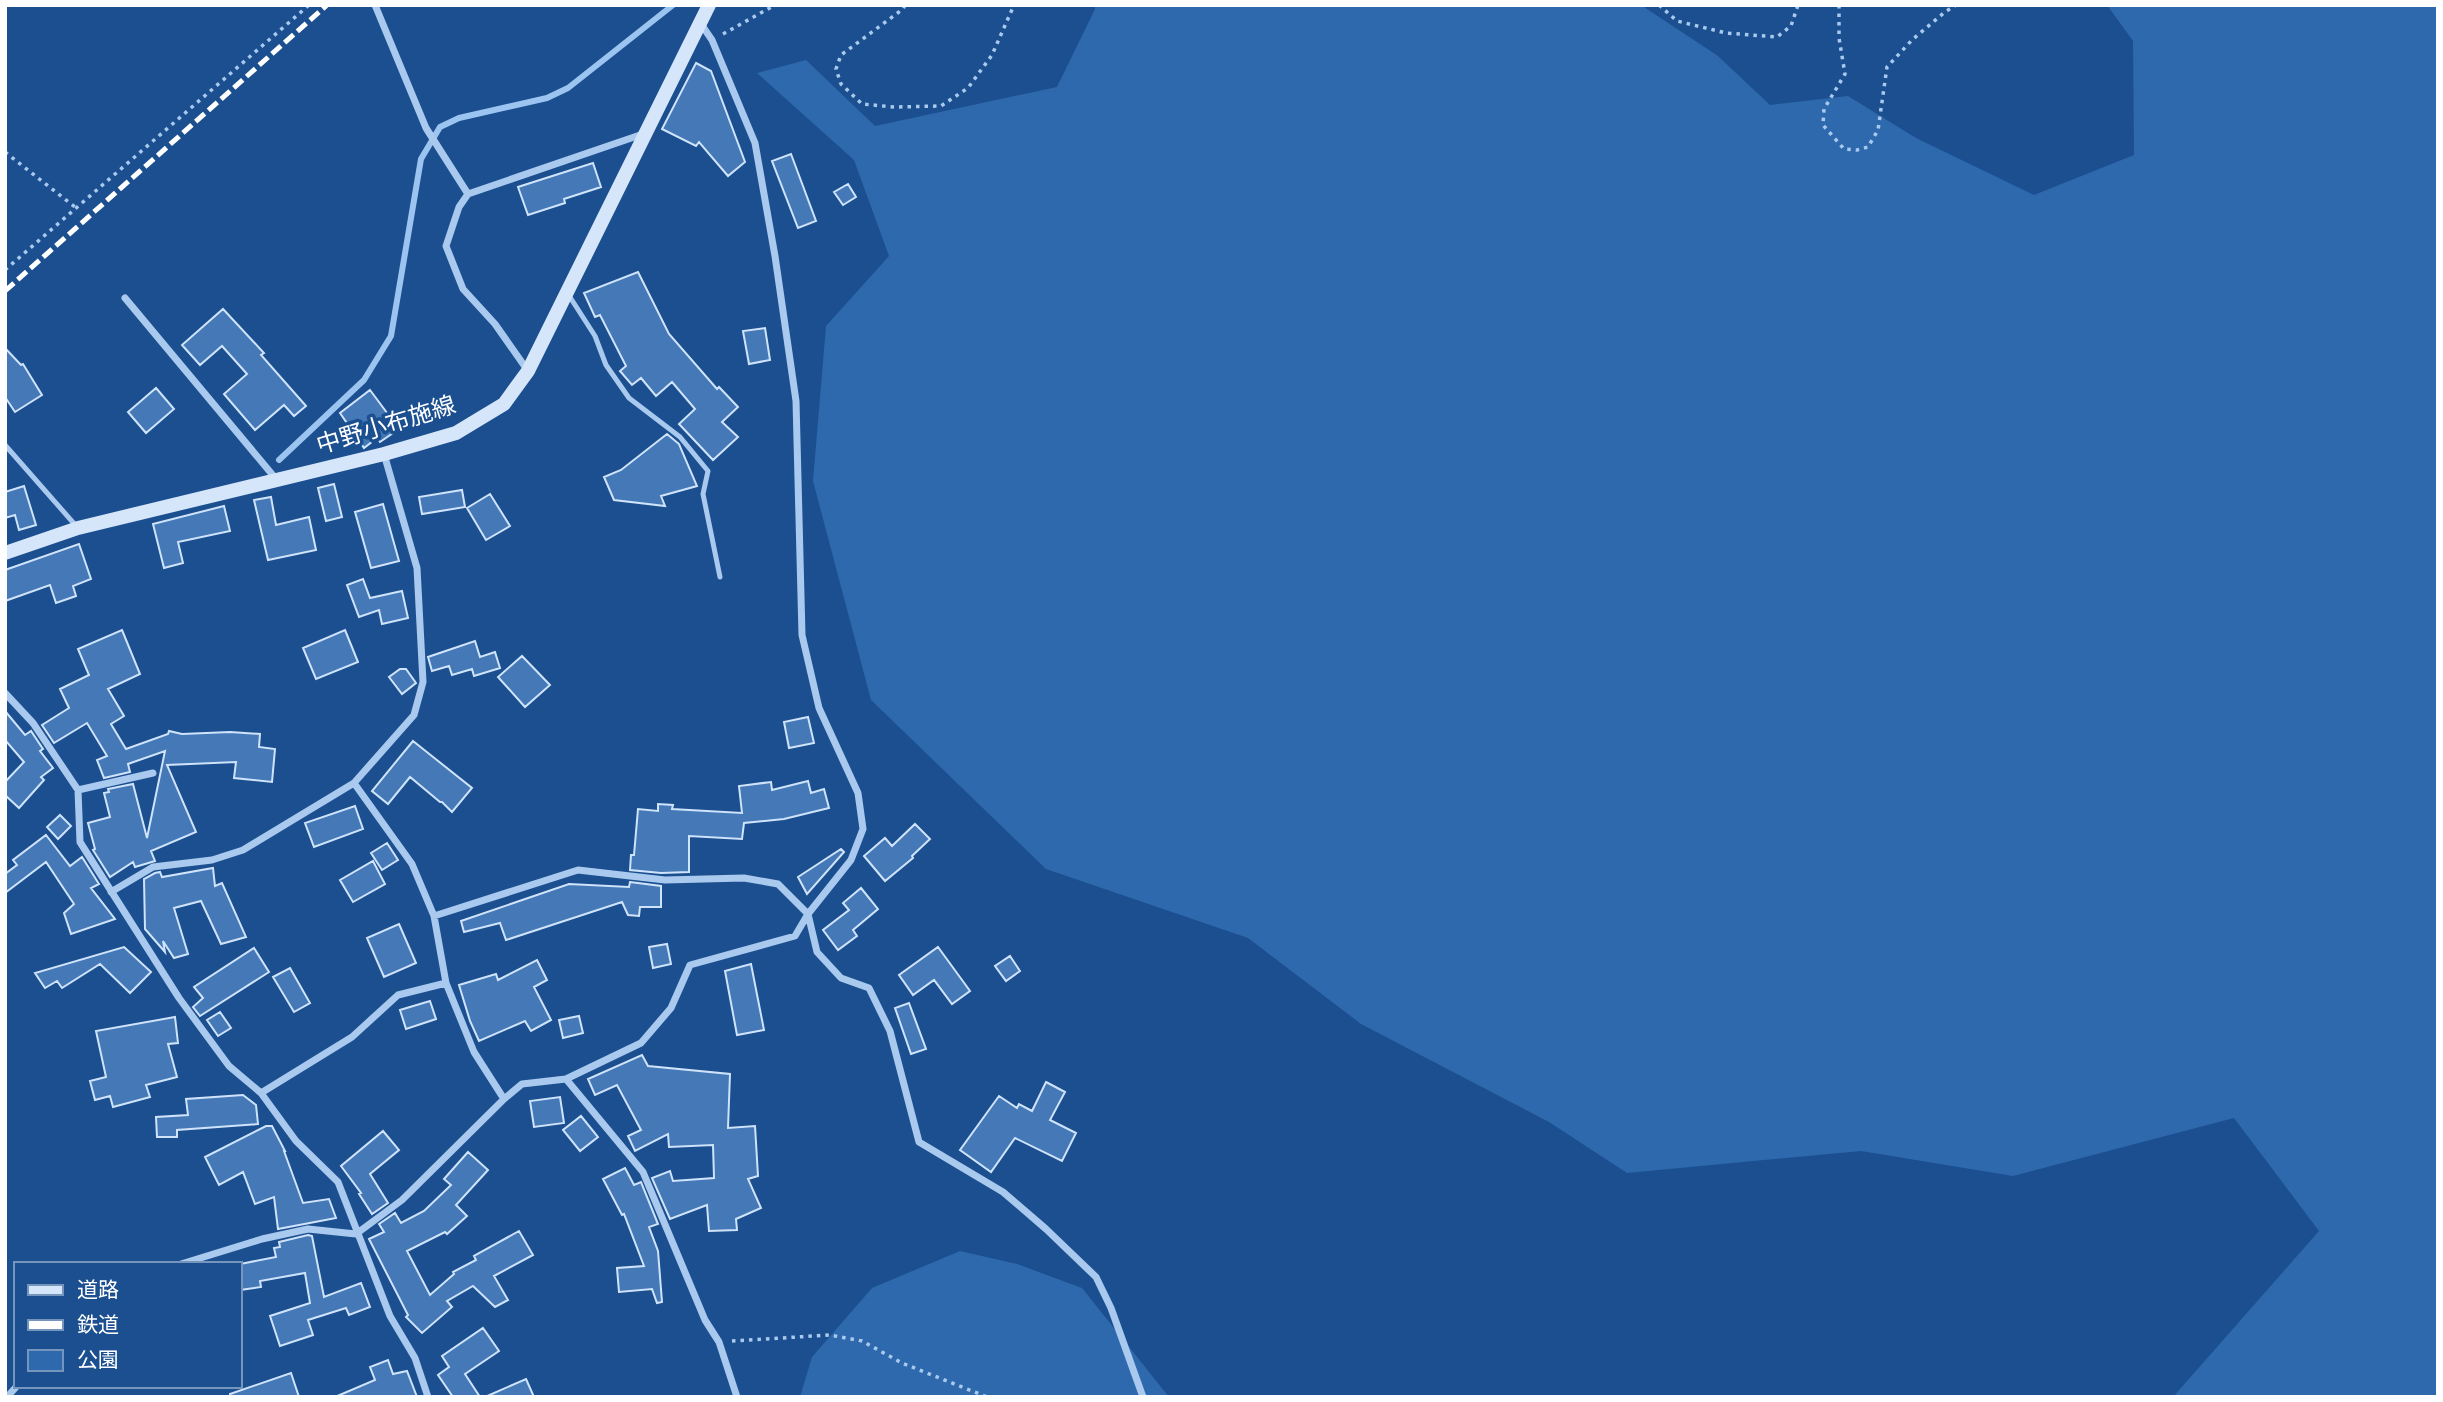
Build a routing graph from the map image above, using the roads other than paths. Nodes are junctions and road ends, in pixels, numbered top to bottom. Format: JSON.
{"nodes":[{"id":1,"x":375,"y":5,"type":"edge"},
{"id":2,"x":709,"y":5,"type":"edge"},
{"id":3,"x":701,"y":24,"type":"junction"},
{"id":4,"x":646,"y":133,"type":"junction"},
{"id":5,"x":468,"y":194,"type":"junction"},
{"id":6,"x":566,"y":292,"type":"junction"},
{"id":7,"x":125,"y":298,"type":"dead end"},
{"id":8,"x":528,"y":371,"type":"junction"},
{"id":9,"x":5,"y":445,"type":"edge"},
{"id":10,"x":384,"y":454,"type":"junction"},
{"id":11,"x":276,"y":480,"type":"junction"},
{"id":12,"x":78,"y":528,"type":"junction"},
{"id":13,"x":5,"y":553,"type":"edge"},
{"id":14,"x":720,"y":577,"type":"dead end"},
{"id":15,"x":5,"y":693,"type":"edge"},
{"id":16,"x":153,"y":773,"type":"dead end"},
{"id":17,"x":354,"y":783,"type":"junction"},
{"id":18,"x":78,"y":790,"type":"junction"},
{"id":19,"x":111,"y":892,"type":"junction"},
{"id":20,"x":808,"y":914,"type":"junction"},
{"id":21,"x":434,"y":916,"type":"junction"},
{"id":22,"x":446,"y":982,"type":"junction"},
{"id":23,"x":566,"y":1079,"type":"junction"},
{"id":24,"x":261,"y":1093,"type":"junction"},
{"id":25,"x":504,"y":1099,"type":"junction"},
{"id":26,"x":356,"y":1234,"type":"junction"},
{"id":27,"x":187,"y":1262,"type":"edge"},
{"id":28,"x":428,"y":1397,"type":"edge"},
{"id":29,"x":737,"y":1397,"type":"edge"},
{"id":30,"x":1143,"y":1397,"type":"edge"}],
"edges":[{"from":1,"to":5,"type":"street"},
{"from":2,"to":3,"type":"main road","name":"中野小布施線"},
{"from":3,"to":4,"type":"main road","name":"中野小布施線"},
{"from":3,"to":20,"type":"street"},
{"from":4,"to":5,"type":"street"},
{"from":4,"to":6,"type":"main road","name":"中野小布施線"},
{"from":5,"to":8,"type":"street"},
{"from":6,"to":8,"type":"main road","name":"中野小布施線"},
{"from":6,"to":14,"type":"lane"},
{"from":7,"to":11,"type":"street"},
{"from":8,"to":10,"type":"main road","name":"中野小布施線"},
{"from":9,"to":12,"type":"lane"},
{"from":10,"to":11,"type":"main road","name":"中野小布施線"},
{"from":10,"to":17,"type":"street"},
{"from":11,"to":12,"type":"main road","name":"中野小布施線"},
{"from":12,"to":13,"type":"main road","name":"中野小布施線"},
{"from":15,"to":18,"type":"street"},
{"from":16,"to":18,"type":"street"},
{"from":17,"to":19,"type":"street"},
{"from":17,"to":21,"type":"street"},
{"from":18,"to":19,"type":"street"},
{"from":19,"to":24,"type":"street"},
{"from":20,"to":21,"type":"street"},
{"from":20,"to":23,"type":"street"},
{"from":20,"to":30,"type":"street"},
{"from":21,"to":22,"type":"street"},
{"from":22,"to":24,"type":"street"},
{"from":22,"to":25,"type":"street"},
{"from":23,"to":25,"type":"street"},
{"from":23,"to":29,"type":"street"},
{"from":24,"to":26,"type":"street"},
{"from":25,"to":26,"type":"street"},
{"from":26,"to":27,"type":"street"},
{"from":26,"to":28,"type":"street"}]}
